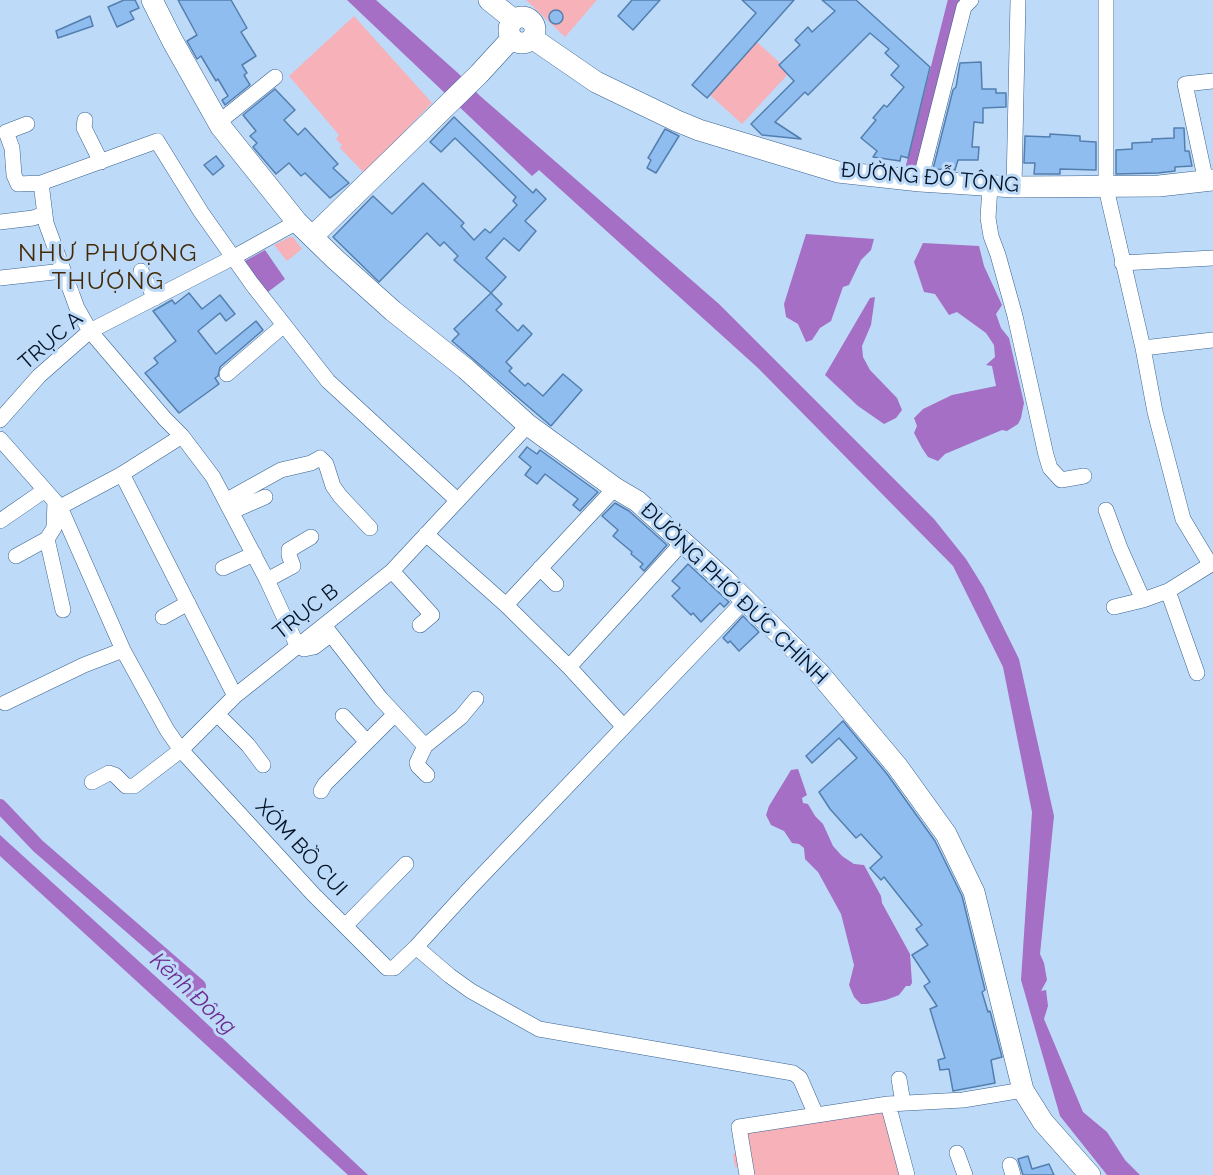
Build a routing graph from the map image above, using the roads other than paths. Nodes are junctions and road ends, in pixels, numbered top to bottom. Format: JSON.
{"nodes":[{"id":1,"x":152,"y":0,"type":"edge"},
{"id":2,"x":489,"y":0,"type":"edge"},
{"id":3,"x":971,"y":0,"type":"edge"},
{"id":4,"x":1018,"y":0,"type":"edge"},
{"id":5,"x":1106,"y":0,"type":"edge"},
{"id":6,"x":519,"y":32,"type":"junction"},
{"id":7,"x":275,"y":77,"type":"dead end"},
{"id":8,"x":1213,"y":81,"type":"edge"},
{"id":9,"x":85,"y":120,"type":"dead end"},
{"id":10,"x":219,"y":122,"type":"junction"},
{"id":11,"x":27,"y":124,"type":"dead end"},
{"id":12,"x":101,"y":162,"type":"junction"},
{"id":13,"x":920,"y":181,"type":"junction"},
{"id":14,"x":1210,"y":181,"type":"edge"},
{"id":15,"x":40,"y":183,"type":"junction"},
{"id":16,"x":990,"y":186,"type":"junction"},
{"id":17,"x":1014,"y":187,"type":"junction"},
{"id":18,"x":1106,"y":188,"type":"junction"},
{"id":19,"x":44,"y":214,"type":"junction"},
{"id":20,"x":0,"y":222,"type":"edge"},
{"id":21,"x":305,"y":229,"type":"junction"},
{"id":22,"x":234,"y":257,"type":"junction"},
{"id":23,"x":1213,"y":258,"type":"edge"},
{"id":24,"x":1122,"y":263,"type":"junction"},
{"id":25,"x":63,"y":271,"type":"junction"},
{"id":26,"x":141,"y":271,"type":"dead end"},
{"id":27,"x":0,"y":278,"type":"edge"},
{"id":28,"x":155,"y":298,"type":"junction"},
{"id":29,"x":284,"y":325,"type":"junction"},
{"id":30,"x":90,"y":331,"type":"junction"},
{"id":31,"x":1213,"y":340,"type":"edge"},
{"id":32,"x":1143,"y":348,"type":"junction"},
{"id":33,"x":227,"y":374,"type":"dead end"},
{"id":34,"x":0,"y":420,"type":"edge"},
{"id":35,"x":528,"y":425,"type":"junction"},
{"id":36,"x":182,"y":435,"type":"junction"},
{"id":37,"x":0,"y":439,"type":"edge"},
{"id":38,"x":122,"y":474,"type":"junction"},
{"id":39,"x":1084,"y":476,"type":"dead end"},
{"id":40,"x":615,"y":488,"type":"junction"},
{"id":41,"x":265,"y":497,"type":"dead end"},
{"id":42,"x":53,"y":499,"type":"junction"},
{"id":43,"x":457,"y":500,"type":"junction"},
{"id":44,"x":230,"y":506,"type":"junction"},
{"id":45,"x":1106,"y":510,"type":"dead end"},
{"id":46,"x":0,"y":520,"type":"edge"},
{"id":47,"x":370,"y":528,"type":"dead end"},
{"id":48,"x":426,"y":534,"type":"junction"},
{"id":49,"x":311,"y":537,"type":"dead end"},
{"id":50,"x":47,"y":540,"type":"junction"},
{"id":51,"x":684,"y":542,"type":"junction"},
{"id":52,"x":254,"y":554,"type":"junction"},
{"id":53,"x":16,"y":556,"type":"dead end"},
{"id":54,"x":1211,"y":563,"type":"edge"},
{"id":55,"x":223,"y":568,"type":"dead end"},
{"id":56,"x":540,"y":568,"type":"junction"},
{"id":57,"x":392,"y":571,"type":"junction"},
{"id":58,"x":267,"y":580,"type":"junction"},
{"id":59,"x":556,"y":584,"type":"dead end"},
{"id":60,"x":1168,"y":591,"type":"junction"},
{"id":61,"x":746,"y":600,"type":"junction"},
{"id":62,"x":1143,"y":600,"type":"junction"},
{"id":63,"x":188,"y":603,"type":"junction"},
{"id":64,"x":506,"y":605,"type":"junction"},
{"id":65,"x":1114,"y":607,"type":"dead end"},
{"id":66,"x":63,"y":610,"type":"dead end"},
{"id":67,"x":163,"y":617,"type":"dead end"},
{"id":68,"x":420,"y":625,"type":"dead end"},
{"id":69,"x":327,"y":631,"type":"junction"},
{"id":70,"x":297,"y":645,"type":"junction"},
{"id":71,"x":123,"y":650,"type":"junction"},
{"id":72,"x":569,"y":667,"type":"junction"},
{"id":73,"x":1197,"y":673,"type":"dead end"},
{"id":74,"x":236,"y":696,"type":"junction"},
{"id":75,"x":476,"y":699,"type":"dead end"},
{"id":76,"x":5,"y":703,"type":"dead end"},
{"id":77,"x":217,"y":714,"type":"junction"},
{"id":78,"x":395,"y":714,"type":"junction"},
{"id":79,"x":343,"y":716,"type":"dead end"},
{"id":80,"x":624,"y":728,"type":"junction"},
{"id":81,"x":367,"y":742,"type":"junction"},
{"id":82,"x":425,"y":746,"type":"junction"},
{"id":83,"x":181,"y":750,"type":"junction"},
{"id":84,"x":263,"y":765,"type":"dead end"},
{"id":85,"x":427,"y":775,"type":"dead end"},
{"id":86,"x":92,"y":782,"type":"dead end"},
{"id":87,"x":321,"y":791,"type":"dead end"},
{"id":88,"x":406,"y":864,"type":"dead end"},
{"id":89,"x":345,"y":926,"type":"junction"},
{"id":90,"x":416,"y":947,"type":"junction"},
{"id":91,"x":899,"y":1079,"type":"dead end"},
{"id":92,"x":1023,"y":1090,"type":"junction"},
{"id":93,"x":895,"y":1103,"type":"junction"},
{"id":94,"x":816,"y":1115,"type":"junction"},
{"id":95,"x":957,"y":1153,"type":"dead end"},
{"id":96,"x":747,"y":1175,"type":"edge"},
{"id":97,"x":907,"y":1175,"type":"edge"},
{"id":98,"x":965,"y":1175,"type":"edge"},
{"id":99,"x":1090,"y":1175,"type":"edge"}],
"edges":[{"from":1,"to":10,"type":"main road","name":"ĐƯỜNG PHÓ ĐỨC CHÍNH"},
{"from":2,"to":6,"type":"main road","name":"ĐƯỜNG ĐỖ TÔNG"},
{"from":3,"to":13,"type":"street"},
{"from":4,"to":17,"type":"street"},
{"from":5,"to":18,"type":"street"},
{"from":6,"to":13,"type":"main road","name":"ĐƯỜNG ĐỖ TÔNG"},
{"from":6,"to":21,"type":"main road"},
{"from":7,"to":10,"type":"street"},
{"from":8,"to":14,"type":"street"},
{"from":9,"to":12,"type":"street"},
{"from":10,"to":21,"type":"main road","name":"ĐƯỜNG PHÓ ĐỨC CHÍNH"},
{"from":11,"to":15,"type":"street"},
{"from":12,"to":15,"type":"street"},
{"from":12,"to":22,"type":"street"},
{"from":13,"to":16,"type":"main road","name":"ĐƯỜNG ĐỖ TÔNG"},
{"from":14,"to":18,"type":"main road","name":"ĐƯỜNG ĐỖ TÔNG"},
{"from":15,"to":19,"type":"street"},
{"from":16,"to":17,"type":"main road","name":"ĐƯỜNG ĐỖ TÔNG"},
{"from":16,"to":39,"type":"street"},
{"from":17,"to":18,"type":"main road","name":"ĐƯỜNG ĐỖ TÔNG"},
{"from":18,"to":24,"type":"street"},
{"from":19,"to":20,"type":"street"},
{"from":19,"to":25,"type":"street"},
{"from":21,"to":22,"type":"street","name":"TRỤC A"},
{"from":21,"to":35,"type":"main road","name":"ĐƯỜNG PHÓ ĐỨC CHÍNH"},
{"from":22,"to":28,"type":"street","name":"TRỤC A"},
{"from":22,"to":29,"type":"street"},
{"from":23,"to":24,"type":"street"},
{"from":24,"to":32,"type":"street"},
{"from":25,"to":27,"type":"street"},
{"from":25,"to":30,"type":"street"},
{"from":26,"to":28,"type":"street"},
{"from":28,"to":30,"type":"street","name":"TRỤC A"},
{"from":29,"to":33,"type":"street"},
{"from":29,"to":43,"type":"street"},
{"from":30,"to":34,"type":"street","name":"TRỤC A"},
{"from":30,"to":36,"type":"street"},
{"from":31,"to":32,"type":"street"},
{"from":32,"to":54,"type":"street"},
{"from":35,"to":40,"type":"main road","name":"ĐƯỜNG PHÓ ĐỨC CHÍNH"},
{"from":35,"to":43,"type":"street","name":"TRỤC B"},
{"from":36,"to":38,"type":"street"},
{"from":36,"to":44,"type":"street"},
{"from":37,"to":42,"type":"street","name":"XÓM BỒ CUI"},
{"from":38,"to":42,"type":"street"},
{"from":38,"to":63,"type":"street"},
{"from":40,"to":51,"type":"main road","name":"ĐƯỜNG PHÓ ĐỨC CHÍNH"},
{"from":40,"to":56,"type":"street"},
{"from":41,"to":44,"type":"street"},
{"from":42,"to":46,"type":"street"},
{"from":42,"to":50,"type":"street"},
{"from":42,"to":71,"type":"street","name":"XÓM BỒ CUI"},
{"from":43,"to":48,"type":"street","name":"TRỤC B"},
{"from":44,"to":47,"type":"street"},
{"from":44,"to":52,"type":"street"},
{"from":45,"to":62,"type":"street"},
{"from":48,"to":57,"type":"street","name":"TRỤC B"},
{"from":48,"to":64,"type":"street"},
{"from":49,"to":58,"type":"street"},
{"from":50,"to":53,"type":"street"},
{"from":50,"to":66,"type":"street"},
{"from":51,"to":61,"type":"main road","name":"ĐƯỜNG PHÓ ĐỨC CHÍNH"},
{"from":51,"to":72,"type":"street"},
{"from":52,"to":55,"type":"street"},
{"from":52,"to":58,"type":"street"},
{"from":54,"to":60,"type":"street"},
{"from":56,"to":59,"type":"street"},
{"from":56,"to":64,"type":"street"},
{"from":57,"to":68,"type":"street"},
{"from":57,"to":69,"type":"street","name":"TRỤC B"},
{"from":58,"to":70,"type":"street"},
{"from":60,"to":62,"type":"street"},
{"from":60,"to":73,"type":"street"},
{"from":61,"to":80,"type":"street"},
{"from":61,"to":92,"type":"main road","name":"ĐƯỜNG PHÓ ĐỨC CHÍNH"},
{"from":62,"to":65,"type":"street"},
{"from":63,"to":67,"type":"street"},
{"from":63,"to":74,"type":"street"},
{"from":64,"to":72,"type":"street"},
{"from":69,"to":70,"type":"street","name":"TRỤC B"},
{"from":69,"to":78,"type":"street"},
{"from":70,"to":74,"type":"street","name":"TRỤC B"},
{"from":71,"to":76,"type":"street"},
{"from":71,"to":83,"type":"street","name":"XÓM BỒ CUI"},
{"from":72,"to":80,"type":"street"},
{"from":74,"to":77,"type":"street","name":"TRỤC B"},
{"from":75,"to":82,"type":"street"},
{"from":77,"to":83,"type":"street","name":"TRỤC B"},
{"from":77,"to":84,"type":"street"},
{"from":78,"to":81,"type":"street"},
{"from":78,"to":82,"type":"street"},
{"from":79,"to":81,"type":"street"},
{"from":80,"to":90,"type":"street"},
{"from":81,"to":87,"type":"street"},
{"from":82,"to":85,"type":"street"},
{"from":83,"to":86,"type":"street","name":"TRỤC B"},
{"from":83,"to":89,"type":"street","name":"XÓM BỒ CUI"},
{"from":88,"to":89,"type":"street"},
{"from":89,"to":90,"type":"street","name":"XÓM BỒ CUI"},
{"from":90,"to":94,"type":"street"},
{"from":91,"to":93,"type":"street"},
{"from":92,"to":93,"type":"street"},
{"from":92,"to":99,"type":"main road","name":"ĐƯỜNG PHÓ ĐỨC CHÍNH"},
{"from":93,"to":94,"type":"street"},
{"from":93,"to":97,"type":"street"},
{"from":94,"to":96,"type":"street"},
{"from":95,"to":98,"type":"street"}]}
